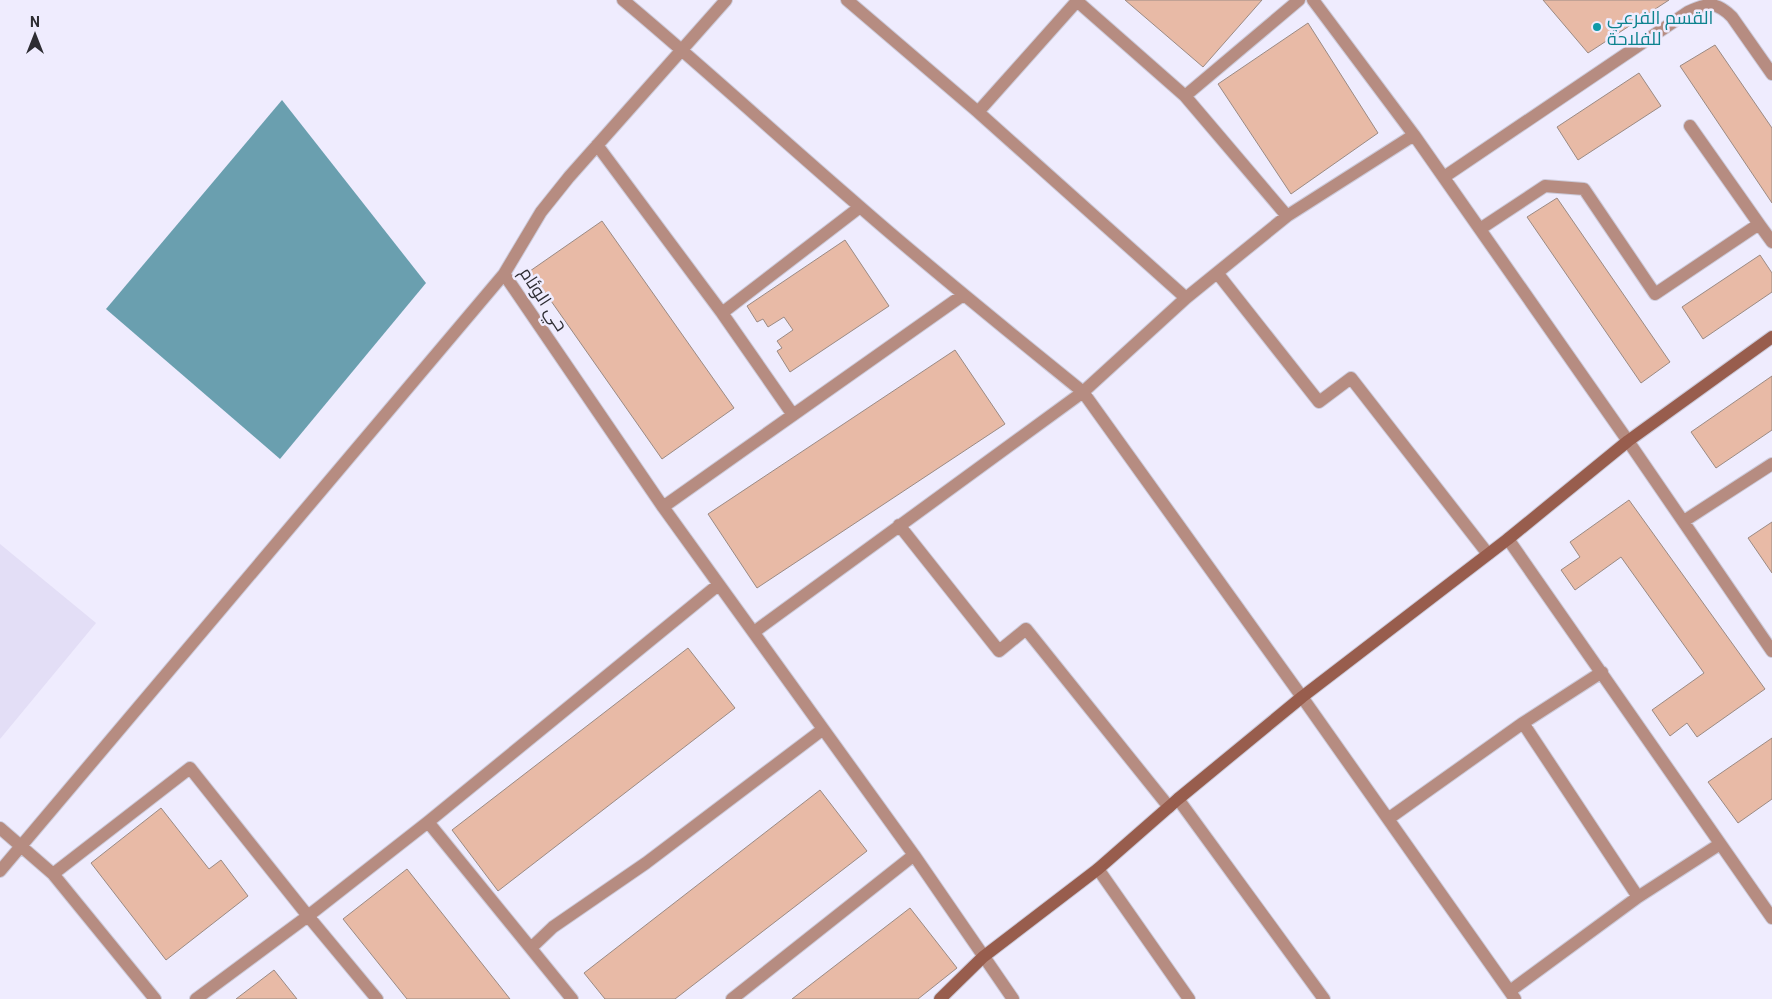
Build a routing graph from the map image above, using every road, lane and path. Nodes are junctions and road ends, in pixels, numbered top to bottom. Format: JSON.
{"nodes":[{"id":1,"x":623,"y":0,"type":"edge"},
{"id":2,"x":726,"y":0,"type":"edge"},
{"id":3,"x":847,"y":0,"type":"edge"},
{"id":4,"x":1076,"y":0,"type":"edge"},
{"id":5,"x":1299,"y":0,"type":"edge"},
{"id":6,"x":1314,"y":0,"type":"edge"},
{"id":7,"x":681,"y":49,"type":"junction"},
{"id":8,"x":1772,"y":74,"type":"edge"},
{"id":9,"x":1185,"y":96,"type":"junction"},
{"id":10,"x":978,"y":112,"type":"junction"},
{"id":11,"x":1690,"y":126,"type":"dead end"},
{"id":12,"x":1414,"y":135,"type":"junction"},
{"id":13,"x":597,"y":145,"type":"junction"},
{"id":14,"x":1444,"y":178,"type":"junction"},
{"id":15,"x":860,"y":207,"type":"junction"},
{"id":16,"x":1287,"y":216,"type":"junction"},
{"id":17,"x":1759,"y":224,"type":"junction"},
{"id":18,"x":1480,"y":229,"type":"junction"},
{"id":19,"x":1772,"y":242,"type":"edge"},
{"id":20,"x":504,"y":274,"type":"junction"},
{"id":21,"x":1218,"y":274,"type":"junction"},
{"id":22,"x":963,"y":295,"type":"junction"},
{"id":23,"x":1186,"y":298,"type":"junction"},
{"id":24,"x":722,"y":313,"type":"junction"},
{"id":25,"x":1772,"y":337,"type":"edge"},
{"id":26,"x":1083,"y":392,"type":"junction"},
{"id":27,"x":793,"y":415,"type":"junction"},
{"id":28,"x":1628,"y":441,"type":"junction"},
{"id":29,"x":1772,"y":464,"type":"edge"},
{"id":30,"x":663,"y":507,"type":"junction"},
{"id":31,"x":1684,"y":521,"type":"junction"},
{"id":32,"x":899,"y":525,"type":"junction"},
{"id":33,"x":1508,"y":539,"type":"junction"},
{"id":34,"x":1488,"y":554,"type":"junction"},
{"id":35,"x":718,"y":585,"type":"junction"},
{"id":36,"x":754,"y":632,"type":"junction"},
{"id":37,"x":1772,"y":651,"type":"edge"},
{"id":38,"x":1602,"y":672,"type":"junction"},
{"id":39,"x":1302,"y":697,"type":"junction"},
{"id":40,"x":1523,"y":723,"type":"junction"},
{"id":41,"x":822,"y":730,"type":"junction"},
{"id":42,"x":1174,"y":803,"type":"junction"},
{"id":43,"x":1388,"y":819,"type":"junction"},
{"id":44,"x":428,"y":822,"type":"junction"},
{"id":45,"x":0,"y":828,"type":"edge"},
{"id":46,"x":1720,"y":844,"type":"junction"},
{"id":47,"x":22,"y":846,"type":"junction"},
{"id":48,"x":914,"y":855,"type":"junction"},
{"id":49,"x":1098,"y":869,"type":"junction"},
{"id":50,"x":0,"y":871,"type":"edge"},
{"id":51,"x":53,"y":874,"type":"junction"},
{"id":52,"x":1638,"y":897,"type":"junction"},
{"id":53,"x":308,"y":916,"type":"junction"},
{"id":54,"x":1772,"y":918,"type":"edge"},
{"id":55,"x":531,"y":948,"type":"junction"},
{"id":56,"x":983,"y":957,"type":"junction"},
{"id":57,"x":1513,"y":995,"type":"edge"},
{"id":58,"x":155,"y":999,"type":"edge"},
{"id":59,"x":196,"y":999,"type":"edge"},
{"id":60,"x":378,"y":999,"type":"edge"},
{"id":61,"x":572,"y":999,"type":"edge"},
{"id":62,"x":732,"y":999,"type":"edge"},
{"id":63,"x":940,"y":999,"type":"edge"},
{"id":64,"x":1013,"y":999,"type":"edge"},
{"id":65,"x":1189,"y":999,"type":"edge"},
{"id":66,"x":1324,"y":999,"type":"edge"}],
"edges":[{"from":1,"to":7,"type":"street"},
{"from":2,"to":7,"type":"street","name":"حي الوئام"},
{"from":3,"to":10,"type":"street"},
{"from":4,"to":9,"type":"street"},
{"from":4,"to":10,"type":"street"},
{"from":5,"to":9,"type":"street"},
{"from":6,"to":12,"type":"street"},
{"from":7,"to":13,"type":"street","name":"حي الوئام"},
{"from":7,"to":15,"type":"street"},
{"from":8,"to":14,"type":"street"},
{"from":9,"to":16,"type":"street"},
{"from":10,"to":23,"type":"street"},
{"from":11,"to":17,"type":"street"},
{"from":12,"to":14,"type":"street"},
{"from":12,"to":16,"type":"street"},
{"from":13,"to":20,"type":"street","name":"حي الوئام"},
{"from":13,"to":24,"type":"street"},
{"from":14,"to":18,"type":"street"},
{"from":15,"to":22,"type":"street"},
{"from":15,"to":24,"type":"street"},
{"from":16,"to":21,"type":"street"},
{"from":17,"to":18,"type":"street"},
{"from":17,"to":19,"type":"street"},
{"from":18,"to":28,"type":"street"},
{"from":20,"to":30,"type":"street","name":"حي الوئام"},
{"from":20,"to":47,"type":"street"},
{"from":21,"to":23,"type":"street"},
{"from":21,"to":34,"type":"street"},
{"from":22,"to":26,"type":"street"},
{"from":22,"to":27,"type":"street"},
{"from":23,"to":26,"type":"street"},
{"from":24,"to":27,"type":"street"},
{"from":25,"to":28,"type":"street"},
{"from":26,"to":32,"type":"street"},
{"from":26,"to":39,"type":"street"},
{"from":27,"to":30,"type":"street"},
{"from":28,"to":31,"type":"street"},
{"from":28,"to":33,"type":"street"},
{"from":29,"to":31,"type":"street"},
{"from":30,"to":35,"type":"street","name":"حي الوئام"},
{"from":31,"to":37,"type":"street"},
{"from":32,"to":36,"type":"street"},
{"from":32,"to":42,"type":"street"},
{"from":33,"to":34,"type":"street"},
{"from":33,"to":38,"type":"street"},
{"from":34,"to":39,"type":"street"},
{"from":35,"to":36,"type":"street","name":"حي الوئام"},
{"from":35,"to":44,"type":"street"},
{"from":36,"to":41,"type":"street","name":"حي الوئام"},
{"from":38,"to":40,"type":"street"},
{"from":38,"to":46,"type":"street"},
{"from":39,"to":42,"type":"street"},
{"from":39,"to":43,"type":"street"},
{"from":40,"to":43,"type":"street"},
{"from":40,"to":52,"type":"street"},
{"from":41,"to":48,"type":"street","name":"حي الوئام"},
{"from":41,"to":55,"type":"street"},
{"from":42,"to":49,"type":"street"},
{"from":42,"to":66,"type":"street"},
{"from":43,"to":57,"type":"street"},
{"from":44,"to":53,"type":"street"},
{"from":44,"to":55,"type":"street"},
{"from":45,"to":47,"type":"street"},
{"from":46,"to":52,"type":"street"},
{"from":46,"to":54,"type":"street"},
{"from":47,"to":50,"type":"street"},
{"from":47,"to":51,"type":"street"},
{"from":48,"to":56,"type":"street","name":"حي الوئام"},
{"from":48,"to":62,"type":"street"},
{"from":49,"to":56,"type":"street"},
{"from":49,"to":65,"type":"street"},
{"from":51,"to":53,"type":"street"},
{"from":51,"to":58,"type":"street"},
{"from":52,"to":57,"type":"street"},
{"from":53,"to":59,"type":"street"},
{"from":53,"to":60,"type":"street"},
{"from":55,"to":61,"type":"street"},
{"from":56,"to":63,"type":"street"},
{"from":56,"to":64,"type":"street","name":"حي الوئام"}]}
